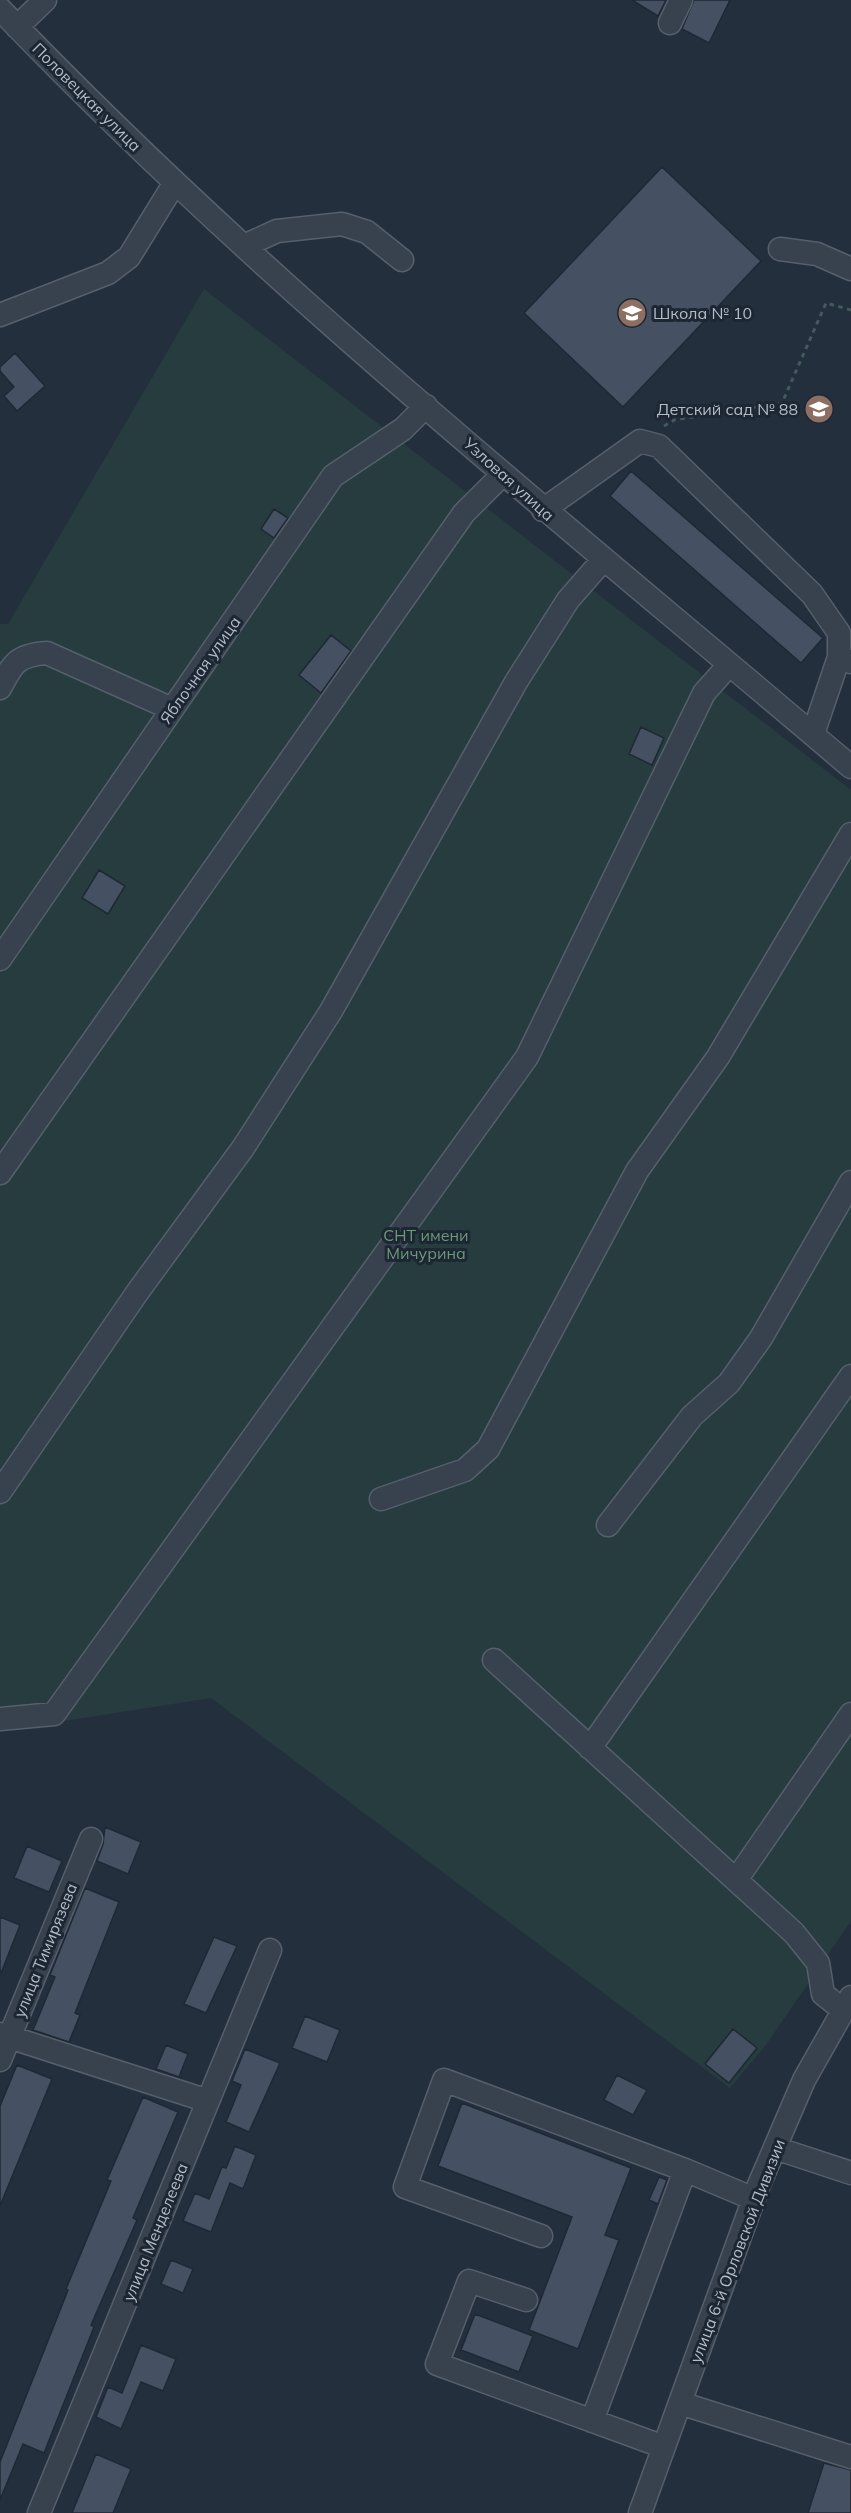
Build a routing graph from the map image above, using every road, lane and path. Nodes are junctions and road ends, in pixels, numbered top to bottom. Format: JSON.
{"nodes":[{"id":1,"x":45,"y":0,"type":"edge"},
{"id":2,"x":681,"y":0,"type":"edge"},
{"id":3,"x":0,"y":9,"type":"edge"},
{"id":4,"x":670,"y":22,"type":"dead end"},
{"id":5,"x":17,"y":27,"type":"junction"},
{"id":6,"x":174,"y":184,"type":"junction"},
{"id":7,"x":244,"y":246,"type":"junction"},
{"id":8,"x":780,"y":249,"type":"dead end"},
{"id":9,"x":402,"y":260,"type":"dead end"},
{"id":10,"x":851,"y":269,"type":"edge"},
{"id":11,"x":851,"y":310,"type":"edge"},
{"id":12,"x":0,"y":315,"type":"edge"},
{"id":13,"x":426,"y":406,"type":"junction"},
{"id":14,"x":640,"y":441,"type":"junction"},
{"id":15,"x":503,"y":474,"type":"junction"},
{"id":16,"x":543,"y":510,"type":"junction"},
{"id":17,"x":603,"y":560,"type":"junction"},
{"id":18,"x":845,"y":659,"type":"edge"},
{"id":19,"x":729,"y":665,"type":"junction"},
{"id":20,"x":0,"y":688,"type":"edge"},
{"id":21,"x":172,"y":710,"type":"junction"},
{"id":22,"x":813,"y":734,"type":"junction"},
{"id":23,"x":851,"y":767,"type":"edge"},
{"id":24,"x":851,"y":834,"type":"edge"},
{"id":25,"x":0,"y":959,"type":"edge"},
{"id":26,"x":0,"y":1173,"type":"edge"},
{"id":27,"x":851,"y":1182,"type":"edge"},
{"id":28,"x":851,"y":1376,"type":"edge"},
{"id":29,"x":0,"y":1492,"type":"edge"},
{"id":30,"x":381,"y":1499,"type":"dead end"},
{"id":31,"x":608,"y":1525,"type":"dead end"},
{"id":32,"x":494,"y":1660,"type":"dead end"},
{"id":33,"x":851,"y":1714,"type":"edge"},
{"id":34,"x":0,"y":1719,"type":"edge"},
{"id":35,"x":590,"y":1748,"type":"junction"},
{"id":36,"x":91,"y":1839,"type":"dead end"},
{"id":37,"x":736,"y":1880,"type":"junction"},
{"id":38,"x":270,"y":1950,"type":"dead end"},
{"id":39,"x":847,"y":2003,"type":"edge"},
{"id":40,"x":5,"y":2036,"type":"edge"},
{"id":41,"x":0,"y":2060,"type":"edge"},
{"id":42,"x":208,"y":2101,"type":"junction"},
{"id":43,"x":775,"y":2148,"type":"junction"},
{"id":44,"x":685,"y":2170,"type":"junction"},
{"id":45,"x":851,"y":2173,"type":"edge"},
{"id":46,"x":754,"y":2199,"type":"junction"},
{"id":47,"x":541,"y":2236,"type":"dead end"},
{"id":48,"x":526,"y":2300,"type":"dead end"},
{"id":49,"x":680,"y":2403,"type":"junction"},
{"id":50,"x":592,"y":2421,"type":"junction"},
{"id":51,"x":664,"y":2447,"type":"junction"},
{"id":52,"x":851,"y":2457,"type":"edge"},
{"id":53,"x":39,"y":2513,"type":"edge"},
{"id":54,"x":640,"y":2513,"type":"edge"}],
"edges":[{"from":1,"to":5,"type":"street"},
{"from":2,"to":4,"type":"street"},
{"from":3,"to":5,"type":"street","name":"Половецкая улица"},
{"from":5,"to":6,"type":"street","name":"Половецкая улица"},
{"from":6,"to":7,"type":"street","name":"Узловая улица"},
{"from":6,"to":12,"type":"street"},
{"from":7,"to":9,"type":"street"},
{"from":7,"to":13,"type":"street","name":"Узловая улица"},
{"from":8,"to":10,"type":"street"},
{"from":11,"to":14,"type":"path"},
{"from":13,"to":15,"type":"street","name":"Узловая улица"},
{"from":13,"to":21,"type":"street","name":"Яблочная улица"},
{"from":14,"to":16,"type":"street"},
{"from":14,"to":18,"type":"street"},
{"from":15,"to":16,"type":"street","name":"Узловая улица"},
{"from":15,"to":26,"type":"street"},
{"from":16,"to":17,"type":"street","name":"Узловая улица"},
{"from":17,"to":19,"type":"street","name":"Узловая улица"},
{"from":17,"to":29,"type":"street"},
{"from":18,"to":22,"type":"street"},
{"from":19,"to":22,"type":"street","name":"Узловая улица"},
{"from":19,"to":34,"type":"street"},
{"from":20,"to":21,"type":"street"},
{"from":21,"to":25,"type":"street","name":"Яблочная улица"},
{"from":22,"to":23,"type":"street","name":"Узловая улица"},
{"from":24,"to":30,"type":"street"},
{"from":27,"to":31,"type":"street"},
{"from":28,"to":35,"type":"street"},
{"from":32,"to":35,"type":"street"},
{"from":33,"to":37,"type":"street"},
{"from":35,"to":37,"type":"street"},
{"from":36,"to":40,"type":"street","name":"улица Тимирязева"},
{"from":37,"to":39,"type":"street"},
{"from":38,"to":42,"type":"street","name":"улица Менделеева"},
{"from":39,"to":43,"type":"street","name":"улица 6-й Орловской Дивизии"},
{"from":40,"to":41,"type":"street","name":"улица Тимирязева"},
{"from":40,"to":42,"type":"street"},
{"from":42,"to":53,"type":"street","name":"улица Менделеева"},
{"from":43,"to":45,"type":"street"},
{"from":43,"to":46,"type":"street","name":"улица 6-й Орловской Дивизии"},
{"from":44,"to":46,"type":"street"},
{"from":44,"to":47,"type":"street"},
{"from":44,"to":50,"type":"street"},
{"from":46,"to":49,"type":"street","name":"улица 6-й Орловской Дивизии"},
{"from":48,"to":50,"type":"street"},
{"from":49,"to":51,"type":"street","name":"улица 6-й Орловской Дивизии"},
{"from":49,"to":52,"type":"street"},
{"from":50,"to":51,"type":"street"},
{"from":51,"to":54,"type":"street","name":"улица 6-й Орловской Дивизии"}]}
